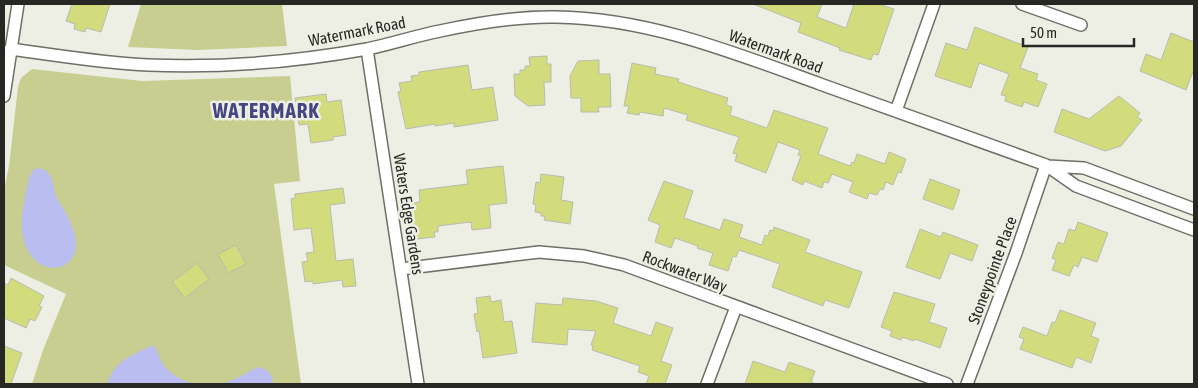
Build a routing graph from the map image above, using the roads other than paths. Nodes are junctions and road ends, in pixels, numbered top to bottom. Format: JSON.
{"nodes":[{"id":1,"x":18,"y":4,"type":"edge"},
{"id":2,"x":934,"y":4,"type":"edge"},
{"id":3,"x":1022,"y":4,"type":"edge"},
{"id":4,"x":1081,"y":25,"type":"dead end"},
{"id":5,"x":10,"y":49,"type":"junction"},
{"id":6,"x":367,"y":49,"type":"junction"},
{"id":7,"x":4,"y":96,"type":"edge"},
{"id":8,"x":896,"y":111,"type":"junction"},
{"id":9,"x":1046,"y":166,"type":"junction"},
{"id":10,"x":1194,"y":209,"type":"edge"},
{"id":11,"x":1194,"y":230,"type":"edge"},
{"id":12,"x":401,"y":269,"type":"junction"},
{"id":13,"x":736,"y":307,"type":"junction"},
{"id":14,"x":418,"y":384,"type":"edge"},
{"id":15,"x":707,"y":384,"type":"edge"},
{"id":16,"x":947,"y":384,"type":"edge"},
{"id":17,"x":967,"y":384,"type":"edge"}],
"edges":[{"from":1,"to":5,"type":"street"},
{"from":2,"to":8,"type":"street"},
{"from":3,"to":4,"type":"street"},
{"from":5,"to":6,"type":"street","name":"Watermark Road"},
{"from":5,"to":7,"type":"street"},
{"from":6,"to":8,"type":"street","name":"Watermark Road"},
{"from":6,"to":12,"type":"street","name":"Waters Edge Gardens"},
{"from":8,"to":9,"type":"street","name":"Watermark Road"},
{"from":9,"to":10,"type":"street","name":"Watermark Road"},
{"from":9,"to":11,"type":"street","name":"Watermark Road"},
{"from":9,"to":17,"type":"street","name":"Stoneypointe Place"},
{"from":12,"to":13,"type":"street","name":"Rockwater Way"},
{"from":12,"to":14,"type":"street","name":"Waters Edge Gardens"},
{"from":13,"to":15,"type":"street"},
{"from":13,"to":16,"type":"street","name":"Rockwater Way"}]}
